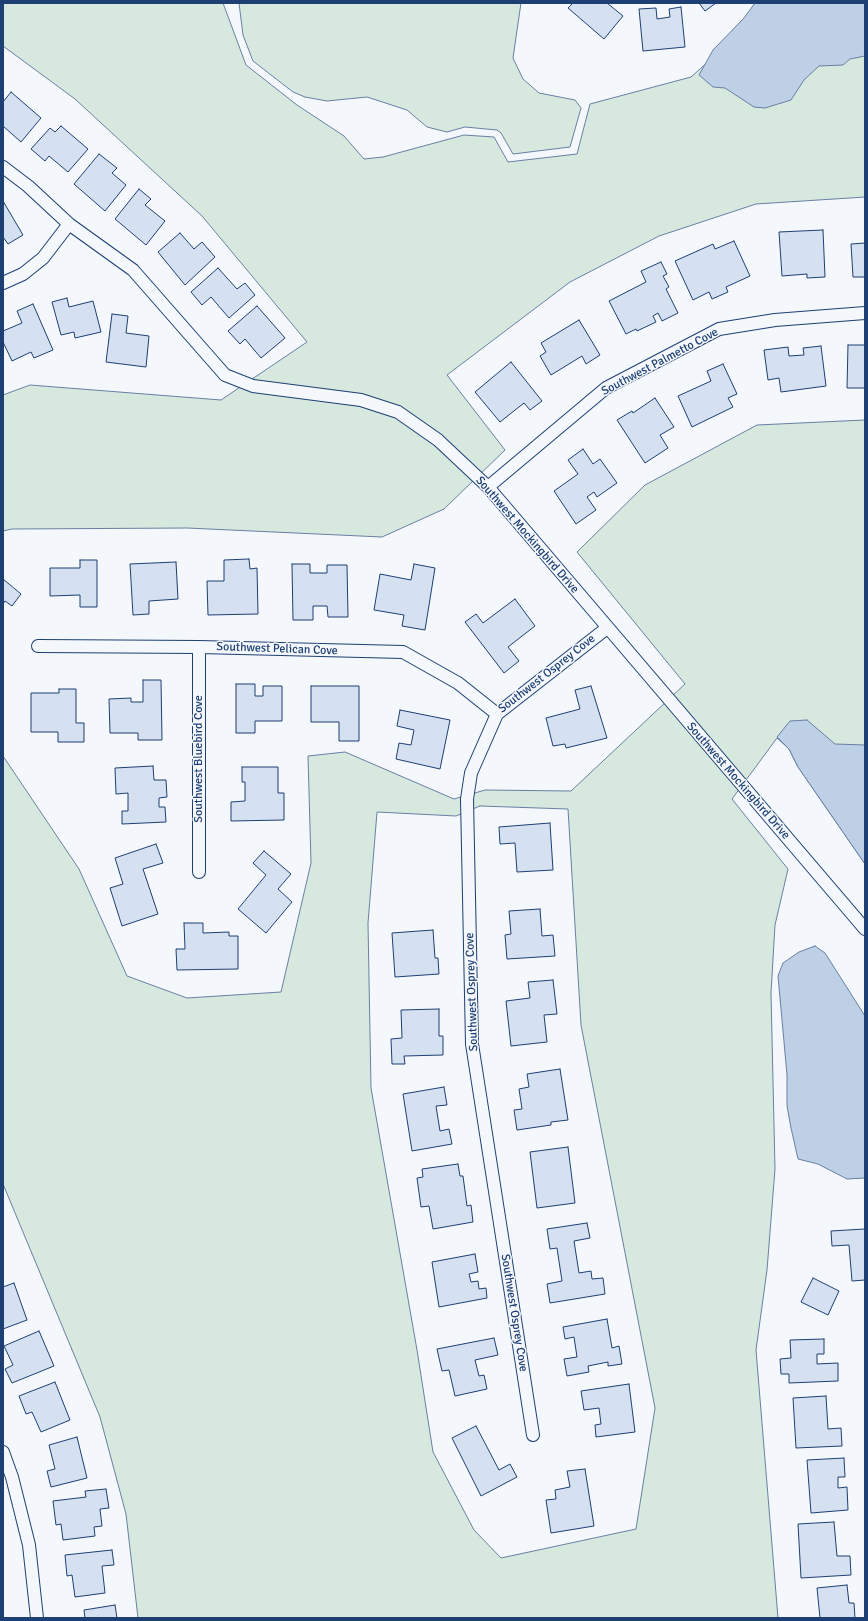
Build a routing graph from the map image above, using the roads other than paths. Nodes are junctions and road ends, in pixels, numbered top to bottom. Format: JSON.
{"nodes":[{"id":1,"x":3,"y":167,"type":"edge"},
{"id":2,"x":69,"y":224,"type":"junction"},
{"id":3,"x":3,"y":283,"type":"edge"},
{"id":4,"x":865,"y":313,"type":"edge"},
{"id":5,"x":488,"y":486,"type":"junction"},
{"id":6,"x":607,"y":628,"type":"junction"},
{"id":7,"x":38,"y":646,"type":"dead end"},
{"id":8,"x":199,"y":647,"type":"junction"},
{"id":9,"x":497,"y":714,"type":"junction"},
{"id":10,"x":199,"y":872,"type":"dead end"},
{"id":11,"x":865,"y":929,"type":"edge"},
{"id":12,"x":533,"y":1435,"type":"dead end"},
{"id":13,"x":3,"y":1452,"type":"edge"},
{"id":14,"x":37,"y":1618,"type":"edge"}],
"edges":[{"from":1,"to":2,"type":"street","name":"Southwest Mockingbird Drive"},
{"from":2,"to":3,"type":"street"},
{"from":2,"to":5,"type":"street","name":"Southwest Mockingbird Drive"},
{"from":4,"to":5,"type":"street","name":"Southwest Palmetto Cove"},
{"from":5,"to":6,"type":"street","name":"Southwest Mockingbird Drive"},
{"from":6,"to":9,"type":"street","name":"Southwest Osprey Cove"},
{"from":6,"to":11,"type":"street","name":"Southwest Mockingbird Drive"},
{"from":7,"to":8,"type":"street","name":"Southwest Pelican Cove"},
{"from":8,"to":9,"type":"street","name":"Southwest Pelican Cove"},
{"from":8,"to":10,"type":"street","name":"Southwest Bluebird Cove"},
{"from":9,"to":12,"type":"street","name":"Southwest Osprey Cove"},
{"from":13,"to":14,"type":"street"}]}
